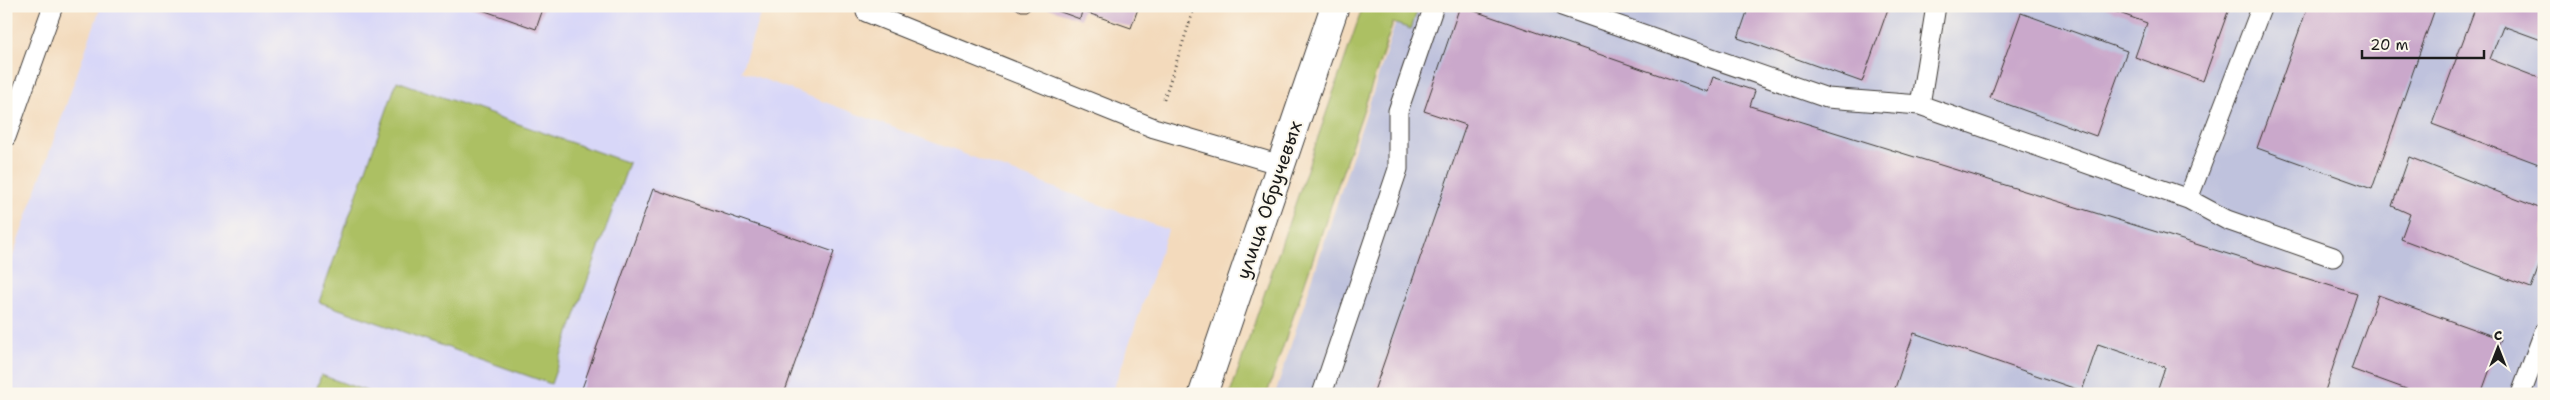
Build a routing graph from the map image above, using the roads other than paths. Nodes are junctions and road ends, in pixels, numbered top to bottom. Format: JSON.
{"nodes":[{"id":1,"x":53,"y":6,"type":"edge"},
{"id":2,"x":868,"y":6,"type":"edge"},
{"id":3,"x":1335,"y":6,"type":"edge"},
{"id":4,"x":1434,"y":6,"type":"edge"},
{"id":5,"x":1562,"y":6,"type":"edge"},
{"id":6,"x":1936,"y":6,"type":"edge"},
{"id":7,"x":2262,"y":6,"type":"edge"},
{"id":8,"x":1920,"y":105,"type":"junction"},
{"id":9,"x":6,"y":137,"type":"edge"},
{"id":10,"x":1281,"y":165,"type":"junction"},
{"id":11,"x":2188,"y":199,"type":"junction"},
{"id":12,"x":2333,"y":257,"type":"dead end"},
{"id":13,"x":2544,"y":332,"type":"edge"},
{"id":14,"x":1203,"y":394,"type":"edge"},
{"id":15,"x":1322,"y":394,"type":"edge"},
{"id":16,"x":2521,"y":394,"type":"edge"}],
"edges":[{"from":1,"to":9,"type":"lane"},
{"from":2,"to":10,"type":"lane"},
{"from":3,"to":10,"type":"street","name":"улица Обручевых"},
{"from":4,"to":15,"type":"lane"},
{"from":5,"to":8,"type":"lane"},
{"from":6,"to":8,"type":"lane"},
{"from":7,"to":11,"type":"lane"},
{"from":8,"to":11,"type":"lane"},
{"from":10,"to":14,"type":"street","name":"улица Обручевых"},
{"from":11,"to":12,"type":"lane"},
{"from":13,"to":16,"type":"lane"}]}
